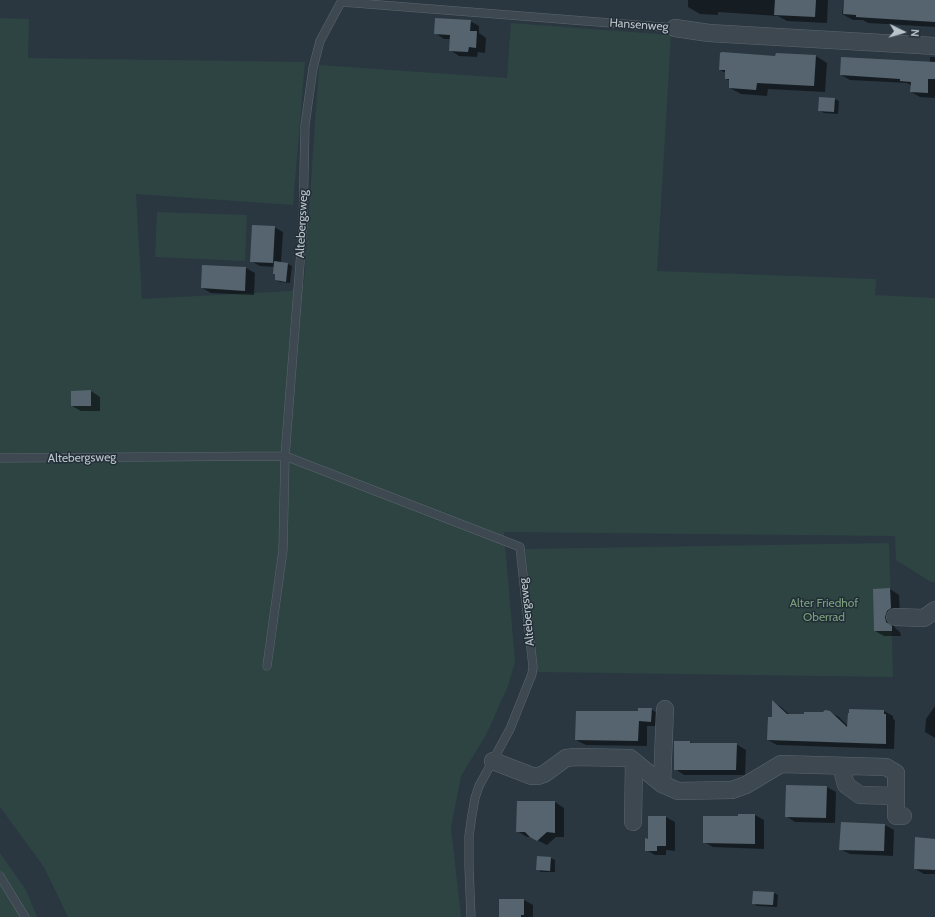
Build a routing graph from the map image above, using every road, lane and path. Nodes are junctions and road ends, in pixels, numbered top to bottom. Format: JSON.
{"nodes":[{"id":1,"x":342,"y":1,"type":"edge"},
{"id":2,"x":675,"y":28,"type":"joint"},
{"id":3,"x":935,"y":46,"type":"edge"},
{"id":4,"x":285,"y":456,"type":"junction"},
{"id":5,"x":0,"y":458,"type":"edge"},
{"id":6,"x":935,"y":610,"type":"edge"},
{"id":7,"x":895,"y":617,"type":"dead end"},
{"id":8,"x":267,"y":666,"type":"dead end"},
{"id":9,"x":665,"y":709,"type":"dead end"},
{"id":10,"x":493,"y":761,"type":"junction"},
{"id":11,"x":634,"y":761,"type":"junction"},
{"id":12,"x":841,"y":766,"type":"junction"},
{"id":13,"x":662,"y":784,"type":"junction"},
{"id":14,"x":896,"y":796,"type":"junction"},
{"id":15,"x":903,"y":816,"type":"dead end"},
{"id":16,"x":633,"y":822,"type":"dead end"},
{"id":17,"x":0,"y":876,"type":"edge"},
{"id":18,"x":25,"y":917,"type":"edge"},
{"id":19,"x":471,"y":917,"type":"edge"}],
"edges":[{"from":1,"to":2,"type":"lane","name":"Hansenweg"},
{"from":1,"to":4,"type":"lane","name":"Altebergsweg"},
{"from":2,"to":3,"type":"street","name":"Hansenweg"},
{"from":4,"to":5,"type":"lane","name":"Altebergsweg"},
{"from":4,"to":8,"type":"lane"},
{"from":4,"to":10,"type":"lane","name":"Altebergsweg"},
{"from":6,"to":7,"type":"street"},
{"from":9,"to":13,"type":"street"},
{"from":10,"to":11,"type":"street"},
{"from":10,"to":19,"type":"lane","name":"Altebergsweg"},
{"from":11,"to":13,"type":"street"},
{"from":11,"to":16,"type":"street"},
{"from":12,"to":13,"type":"street"},
{"from":12,"to":14,"type":"street"},
{"from":12,"to":14,"type":"street"},
{"from":14,"to":15,"type":"street"},
{"from":17,"to":18,"type":"lane"}]}
